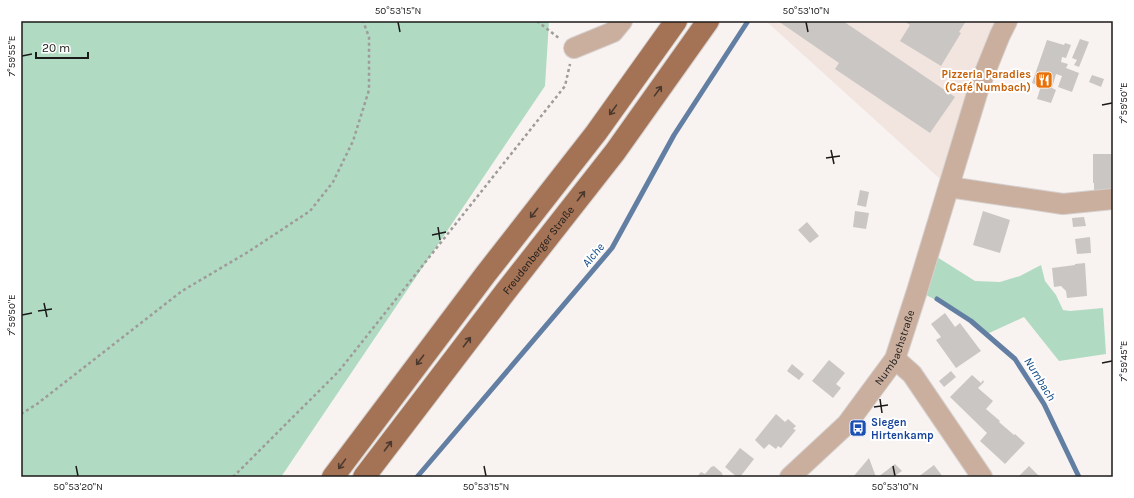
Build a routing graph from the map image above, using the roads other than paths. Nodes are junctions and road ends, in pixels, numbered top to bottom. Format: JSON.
{"nodes":[{"id":1,"x":622,"y":21,"type":"edge"},
{"id":2,"x":676,"y":21,"type":"edge"},
{"id":3,"x":708,"y":21,"type":"edge"},
{"id":4,"x":1008,"y":21,"type":"edge"},
{"id":5,"x":574,"y":48,"type":"road end"},
{"id":6,"x":949,"y":187,"type":"junction"},
{"id":7,"x":1113,"y":199,"type":"edge"},
{"id":8,"x":895,"y":359,"type":"junction"},
{"id":9,"x":333,"y":477,"type":"edge"},
{"id":10,"x":364,"y":477,"type":"edge"},
{"id":11,"x":790,"y":477,"type":"edge"},
{"id":12,"x":982,"y":477,"type":"edge"}],
"edges":[{"from":1,"to":5,"type":"street"},
{"from":2,"to":9,"type":"main road","one_way":true},
{"from":10,"to":3,"type":"main road","name":"Freudenberger Straße","one_way":true},
{"from":4,"to":6,"type":"street","name":"Numbachstraße"},
{"from":6,"to":7,"type":"street"},
{"from":6,"to":8,"type":"street","name":"Numbachstraße"},
{"from":8,"to":11,"type":"street","name":"Numbachstraße"},
{"from":8,"to":12,"type":"street"}]}
